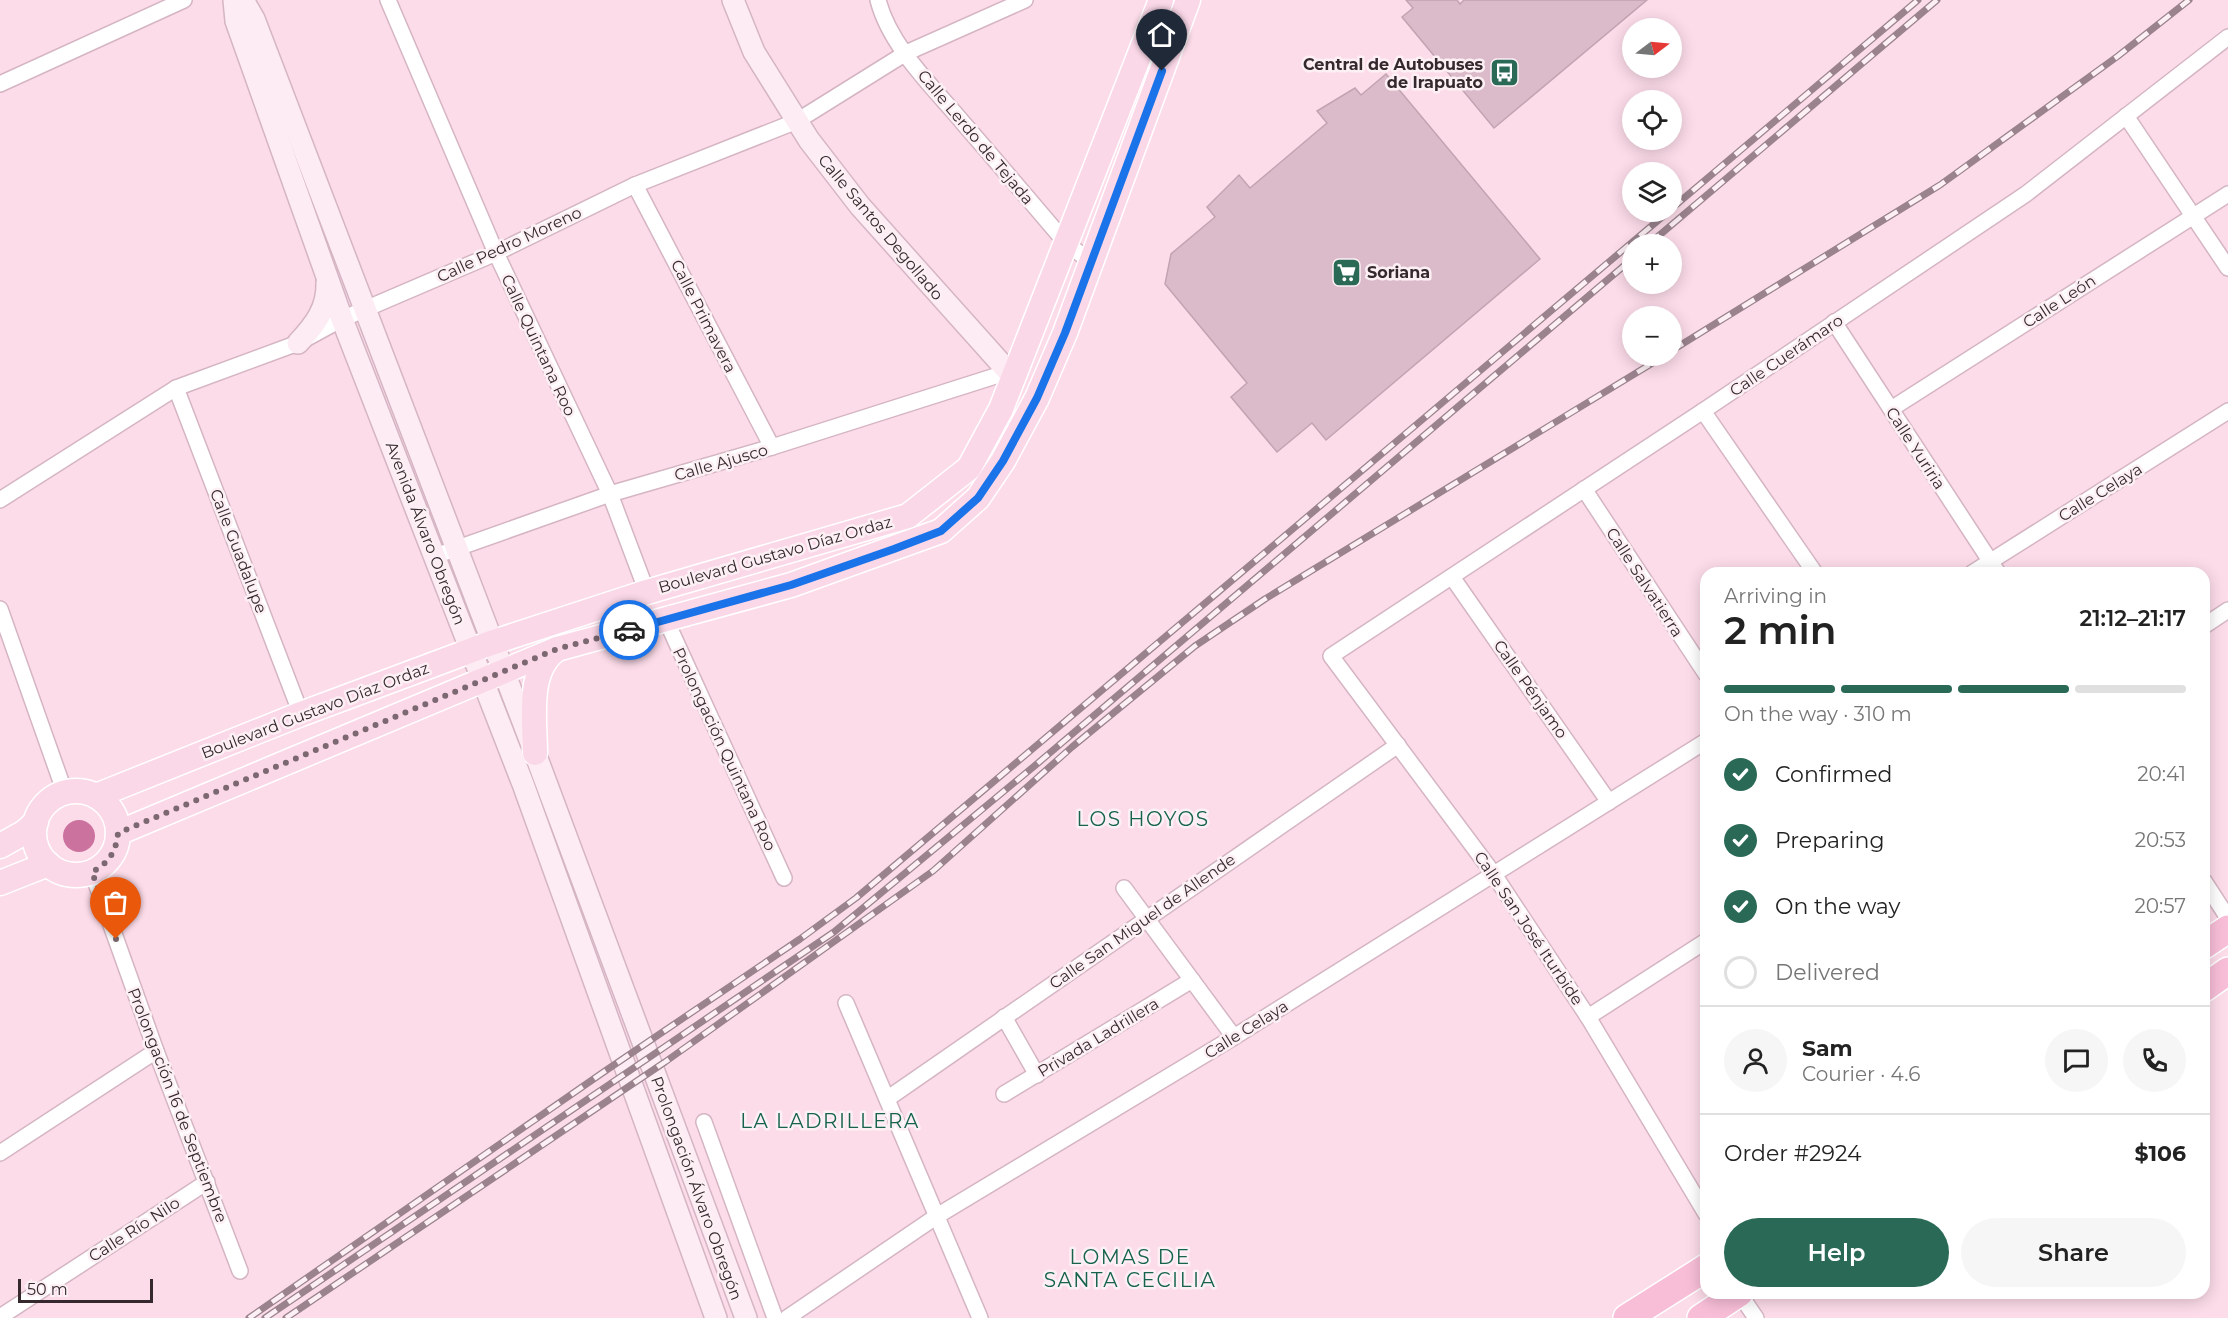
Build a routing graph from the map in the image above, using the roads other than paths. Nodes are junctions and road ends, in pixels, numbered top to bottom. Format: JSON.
{"nodes":[{"id":1,"x":184,"y":0,"type":"edge"},
{"id":2,"x":234,"y":0,"type":"edge"},
{"id":3,"x":243,"y":0,"type":"edge"},
{"id":4,"x":388,"y":0,"type":"edge"},
{"id":5,"x":733,"y":0,"type":"edge"},
{"id":6,"x":878,"y":0,"type":"edge"},
{"id":7,"x":1025,"y":0,"type":"edge"},
{"id":8,"x":1161,"y":0,"type":"edge"},
{"id":9,"x":1188,"y":0,"type":"edge"},
{"id":10,"x":2228,"y":37,"type":"edge"},
{"id":11,"x":906,"y":53,"type":"junction"},
{"id":12,"x":0,"y":84,"type":"edge"},
{"id":13,"x":2126,"y":116,"type":"junction"},
{"id":14,"x":797,"y":121,"type":"junction"},
{"id":15,"x":635,"y":184,"type":"junction"},
{"id":16,"x":2228,"y":194,"type":"edge"},
{"id":17,"x":2193,"y":216,"type":"junction"},
{"id":18,"x":1066,"y":243,"type":"junction"},
{"id":19,"x":496,"y":253,"type":"junction"},
{"id":20,"x":1091,"y":262,"type":"junction"},
{"id":21,"x":2228,"y":268,"type":"edge"},
{"id":22,"x":326,"y":276,"type":"junction"},
{"id":23,"x":365,"y":309,"type":"junction"},
{"id":24,"x":342,"y":319,"type":"junction"},
{"id":25,"x":1834,"y":322,"type":"junction"},
{"id":26,"x":298,"y":343,"type":"junction"},
{"id":27,"x":1011,"y":375,"type":"junction"},
{"id":28,"x":176,"y":388,"type":"junction"},
{"id":29,"x":1891,"y":409,"type":"junction"},
{"id":30,"x":1703,"y":411,"type":"junction"},
{"id":31,"x":2228,"y":411,"type":"edge"},
{"id":32,"x":772,"y":447,"type":"junction"},
{"id":33,"x":1584,"y":489,"type":"junction"},
{"id":34,"x":610,"y":494,"type":"junction"},
{"id":35,"x":0,"y":500,"type":"edge"},
{"id":36,"x":456,"y":550,"type":"junction"},
{"id":37,"x":435,"y":556,"type":"junction"},
{"id":38,"x":1811,"y":567,"type":"edge"},
{"id":39,"x":1994,"y":567,"type":"edge"},
{"id":40,"x":1452,"y":577,"type":"junction"},
{"id":41,"x":647,"y":592,"type":"junction"},
{"id":42,"x":0,"y":609,"type":"edge"},
{"id":43,"x":2228,"y":610,"type":"edge"},
{"id":44,"x":666,"y":620,"type":"junction"},
{"id":45,"x":2210,"y":622,"type":"edge"},
{"id":46,"x":482,"y":646,"type":"junction"},
{"id":47,"x":557,"y":649,"type":"junction"},
{"id":48,"x":1331,"y":656,"type":"joint"},
{"id":49,"x":1700,"y":665,"type":"edge"},
{"id":50,"x":492,"y":675,"type":"junction"},
{"id":51,"x":301,"y":714,"type":"junction"},
{"id":52,"x":1398,"y":745,"type":"junction"},
{"id":53,"x":1700,"y":745,"type":"edge"},
{"id":54,"x":535,"y":753,"type":"junction"},
{"id":55,"x":65,"y":793,"type":"junction"},
{"id":56,"x":96,"y":796,"type":"junction"},
{"id":57,"x":1609,"y":802,"type":"junction"},
{"id":58,"x":36,"y":822,"type":"junction"},
{"id":59,"x":118,"y":833,"type":"junction"},
{"id":60,"x":0,"y":846,"type":"edge"},
{"id":61,"x":48,"y":864,"type":"junction"},
{"id":62,"x":92,"y":872,"type":"junction"},
{"id":63,"x":1493,"y":873,"type":"junction"},
{"id":64,"x":784,"y":878,"type":"dead end"},
{"id":65,"x":0,"y":883,"type":"edge"},
{"id":66,"x":1124,"y":888,"type":"dead end"},
{"id":67,"x":2210,"y":890,"type":"edge"},
{"id":68,"x":1147,"y":918,"type":"junction"},
{"id":69,"x":2228,"y":918,"type":"edge"},
{"id":70,"x":2228,"y":929,"type":"edge"},
{"id":71,"x":2210,"y":941,"type":"edge"},
{"id":72,"x":1700,"y":945,"type":"edge"},
{"id":73,"x":2228,"y":971,"type":"edge"},
{"id":74,"x":1192,"y":980,"type":"junction"},
{"id":75,"x":2210,"y":984,"type":"edge"},
{"id":76,"x":846,"y":1003,"type":"dead end"},
{"id":77,"x":1004,"y":1017,"type":"junction"},
{"id":78,"x":1588,"y":1017,"type":"junction"},
{"id":79,"x":1234,"y":1037,"type":"junction"},
{"id":80,"x":156,"y":1051,"type":"junction"},
{"id":81,"x":649,"y":1059,"type":"joint"},
{"id":82,"x":624,"y":1064,"type":"joint"},
{"id":83,"x":1037,"y":1075,"type":"junction"},
{"id":84,"x":1004,"y":1094,"type":"dead end"},
{"id":85,"x":887,"y":1099,"type":"junction"},
{"id":86,"x":704,"y":1122,"type":"dead end"},
{"id":87,"x":0,"y":1153,"type":"edge"},
{"id":88,"x":207,"y":1182,"type":"junction"},
{"id":89,"x":1700,"y":1204,"type":"edge"},
{"id":90,"x":936,"y":1216,"type":"junction"},
{"id":91,"x":240,"y":1271,"type":"dead end"},
{"id":92,"x":1700,"y":1272,"type":"edge"},
{"id":93,"x":1730,"y":1299,"type":"edge"},
{"id":94,"x":1743,"y":1299,"type":"edge"},
{"id":95,"x":0,"y":1317,"type":"edge"},
{"id":96,"x":716,"y":1318,"type":"edge"},
{"id":97,"x":746,"y":1318,"type":"edge"},
{"id":98,"x":775,"y":1318,"type":"edge"},
{"id":99,"x":787,"y":1318,"type":"edge"},
{"id":100,"x":980,"y":1318,"type":"edge"},
{"id":101,"x":1627,"y":1318,"type":"edge"},
{"id":102,"x":1701,"y":1318,"type":"edge"},
{"id":103,"x":1756,"y":1318,"type":"edge"}],
"edges":[{"from":1,"to":12,"type":"street"},
{"from":2,"to":22,"type":"street","name":"Avenida Álvaro Obregón"},
{"from":3,"to":23,"type":"street","name":"Avenida Álvaro Obregón"},
{"from":4,"to":19,"type":"street","name":"Calle Quintana Roo"},
{"from":5,"to":14,"type":"street","name":"Calle Santos Degollado"},
{"from":6,"to":11,"type":"street","name":"Calle Lerdo de Tejada"},
{"from":7,"to":11,"type":"street","name":"Calle Pedro Moreno"},
{"from":8,"to":18,"type":"main road","name":"Boulevard Gustavo Díaz Ordaz"},
{"from":9,"to":20,"type":"main road","name":"Boulevard Gustavo Díaz Ordaz"},
{"from":10,"to":13,"type":"street","name":"Calle Cuerámaro"},
{"from":11,"to":14,"type":"street","name":"Calle Pedro Moreno"},
{"from":11,"to":18,"type":"street","name":"Calle Lerdo de Tejada"},
{"from":13,"to":17,"type":"street"},
{"from":13,"to":25,"type":"street","name":"Calle Cuerámaro"},
{"from":14,"to":15,"type":"street","name":"Calle Pedro Moreno"},
{"from":14,"to":27,"type":"street","name":"Calle Santos Degollado"},
{"from":15,"to":19,"type":"street","name":"Calle Pedro Moreno"},
{"from":15,"to":32,"type":"street","name":"Calle Primavera"},
{"from":16,"to":17,"type":"street","name":"Calle León"},
{"from":17,"to":21,"type":"street"},
{"from":17,"to":29,"type":"street","name":"Calle León"},
{"from":18,"to":20,"type":"street","name":"Calle Lerdo de Tejada"},
{"from":18,"to":27,"type":"main road","name":"Boulevard Gustavo Díaz Ordaz"},
{"from":19,"to":23,"type":"street","name":"Calle Pedro Moreno"},
{"from":19,"to":34,"type":"street","name":"Calle Quintana Roo"},
{"from":20,"to":44,"type":"main road","name":"Boulevard Gustavo Díaz Ordaz"},
{"from":22,"to":24,"type":"street","name":"Avenida Álvaro Obregón"},
{"from":22,"to":26,"type":"street"},
{"from":23,"to":24,"type":"street","name":"Calle Pedro Moreno"},
{"from":23,"to":36,"type":"street","name":"Avenida Álvaro Obregón"},
{"from":24,"to":26,"type":"street","name":"Calle Pedro Moreno"},
{"from":24,"to":37,"type":"street","name":"Avenida Álvaro Obregón"},
{"from":25,"to":29,"type":"street","name":"Calle Yuriria"},
{"from":25,"to":30,"type":"street","name":"Calle Cuerámaro"},
{"from":26,"to":28,"type":"street","name":"Calle Pedro Moreno"},
{"from":27,"to":32,"type":"street","name":"Calle Ajusco"},
{"from":27,"to":41,"type":"main road","name":"Boulevard Gustavo Díaz Ordaz"},
{"from":28,"to":35,"type":"street","name":"Calle Pedro Moreno"},
{"from":28,"to":51,"type":"street","name":"Calle Guadalupe"},
{"from":29,"to":39,"type":"street","name":"Calle Yuriria"},
{"from":30,"to":33,"type":"street","name":"Calle Cuerámaro"},
{"from":30,"to":38,"type":"street"},
{"from":31,"to":39,"type":"street","name":"Calle Celaya"},
{"from":32,"to":34,"type":"street","name":"Calle Ajusco"},
{"from":33,"to":40,"type":"street","name":"Calle Cuerámaro"},
{"from":33,"to":49,"type":"street","name":"Calle Salvatierra"},
{"from":34,"to":36,"type":"street","name":"Calle Ajusco"},
{"from":34,"to":41,"type":"street","name":"Calle Quintana Roo"},
{"from":36,"to":37,"type":"street","name":"Calle Ajusco"},
{"from":36,"to":46,"type":"street","name":"Avenida Álvaro Obregón"},
{"from":37,"to":46,"type":"street","name":"Avenida Álvaro Obregón"},
{"from":40,"to":48,"type":"street","name":"Calle Cuerámaro"},
{"from":40,"to":57,"type":"street","name":"Calle Pénjamo"},
{"from":41,"to":46,"type":"main road","name":"Boulevard Gustavo Díaz Ordaz"},
{"from":42,"to":55,"type":"street"},
{"from":43,"to":45,"type":"street"},
{"from":44,"to":47,"type":"main road","name":"Boulevard Gustavo Díaz Ordaz"},
{"from":44,"to":64,"type":"street","name":"Prolongación Quintana Roo"},
{"from":46,"to":50,"type":"street","name":"Avenida Álvaro Obregón"},
{"from":46,"to":51,"type":"main road","name":"Boulevard Gustavo Díaz Ordaz"},
{"from":47,"to":50,"type":"main road","name":"Boulevard Gustavo Díaz Ordaz"},
{"from":47,"to":54,"type":"main road"},
{"from":48,"to":52,"type":"street","name":"Calle San José Iturbide"},
{"from":50,"to":54,"type":"street","name":"Avenida Álvaro Obregón"},
{"from":50,"to":59,"type":"main road","name":"Boulevard Gustavo Díaz Ordaz"},
{"from":50,"to":82,"type":"street","name":"Avenida Álvaro Obregón"},
{"from":51,"to":56,"type":"main road","name":"Boulevard Gustavo Díaz Ordaz"},
{"from":52,"to":63,"type":"street","name":"Calle San José Iturbide"},
{"from":52,"to":68,"type":"street","name":"Calle San Miguel de Allende"},
{"from":53,"to":57,"type":"street","name":"Calle Celaya"},
{"from":54,"to":81,"type":"street","name":"Avenida Álvaro Obregón"},
{"from":55,"to":56,"type":"main road"},
{"from":55,"to":58,"type":"main road"},
{"from":56,"to":59,"type":"main road"},
{"from":57,"to":63,"type":"street","name":"Calle Celaya"},
{"from":58,"to":60,"type":"main road"},
{"from":58,"to":61,"type":"main road"},
{"from":59,"to":62,"type":"main road"},
{"from":61,"to":62,"type":"main road"},
{"from":61,"to":65,"type":"main road"},
{"from":62,"to":80,"type":"street","name":"Prolongación 16 de Septiembre"},
{"from":63,"to":78,"type":"street","name":"Calle San José Iturbide"},
{"from":63,"to":79,"type":"street","name":"Calle Celaya"},
{"from":66,"to":68,"type":"street"},
{"from":67,"to":69,"type":"street"},
{"from":68,"to":74,"type":"street"},
{"from":68,"to":77,"type":"street","name":"Calle San Miguel de Allende"},
{"from":70,"to":71,"type":"highway"},
{"from":72,"to":78,"type":"street"},
{"from":73,"to":75,"type":"highway"},
{"from":74,"to":79,"type":"street"},
{"from":74,"to":83,"type":"street","name":"Privada Ladrillera"},
{"from":76,"to":85,"type":"street"},
{"from":77,"to":83,"type":"street"},
{"from":77,"to":85,"type":"street","name":"Calle San Miguel de Allende"},
{"from":78,"to":89,"type":"street","name":"Calle San José Iturbide"},
{"from":79,"to":90,"type":"street","name":"Calle Celaya"},
{"from":80,"to":87,"type":"street"},
{"from":80,"to":88,"type":"street","name":"Prolongación 16 de Septiembre"},
{"from":81,"to":97,"type":"street","name":"Prolongación Álvaro Obregón"},
{"from":82,"to":96,"type":"street","name":"Prolongación Álvaro Obregón"},
{"from":83,"to":84,"type":"street","name":"Privada Ladrillera"},
{"from":85,"to":90,"type":"street"},
{"from":86,"to":98,"type":"street"},
{"from":88,"to":91,"type":"street","name":"Prolongación 16 de Septiembre"},
{"from":88,"to":95,"type":"street","name":"Calle Río Nilo"},
{"from":90,"to":99,"type":"street","name":"Calle Celaya"},
{"from":90,"to":100,"type":"street"},
{"from":92,"to":101,"type":"highway"},
{"from":93,"to":102,"type":"highway"},
{"from":94,"to":103,"type":"street"}]}
